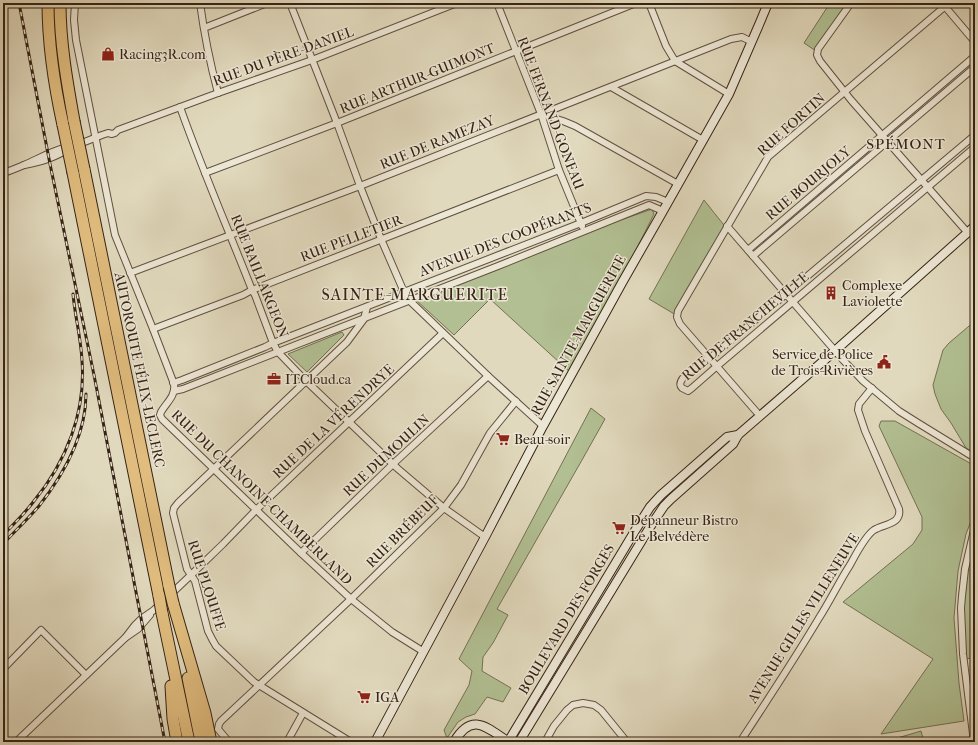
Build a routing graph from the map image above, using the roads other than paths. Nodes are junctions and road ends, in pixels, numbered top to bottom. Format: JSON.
{"nodes":[{"id":1,"x":48,"y":3,"type":"edge"},
{"id":2,"x":60,"y":3,"type":"edge"},
{"id":3,"x":75,"y":3,"type":"edge"},
{"id":4,"x":200,"y":3,"type":"edge"},
{"id":5,"x":267,"y":3,"type":"edge"},
{"id":6,"x":290,"y":3,"type":"edge"},
{"id":7,"x":456,"y":3,"type":"edge"},
{"id":8,"x":497,"y":3,"type":"edge"},
{"id":9,"x":636,"y":3,"type":"edge"},
{"id":10,"x":650,"y":3,"type":"edge"},
{"id":11,"x":768,"y":3,"type":"edge"},
{"id":12,"x":851,"y":3,"type":"edge"},
{"id":13,"x":946,"y":4,"type":"edge"},
{"id":14,"x":204,"y":28,"type":"junction"},
{"id":15,"x":752,"y":42,"type":"junction"},
{"id":16,"x":975,"y":42,"type":"edge"},
{"id":17,"x":516,"y":51,"type":"junction"},
{"id":18,"x":975,"y":56,"type":"edge"},
{"id":19,"x":312,"y":60,"type":"junction"},
{"id":20,"x":676,"y":61,"type":"junction"},
{"id":21,"x":975,"y":67,"type":"edge"},
{"id":22,"x":610,"y":87,"type":"junction"},
{"id":23,"x":844,"y":92,"type":"junction"},
{"id":24,"x":218,"y":93,"type":"junction"},
{"id":25,"x":729,"y":94,"type":"junction"},
{"id":26,"x":180,"y":107,"type":"junction"},
{"id":27,"x":541,"y":114,"type":"junction"},
{"id":28,"x":337,"y":123,"type":"junction"},
{"id":29,"x":882,"y":135,"type":"junction"},
{"id":30,"x":975,"y":135,"type":"edge"},
{"id":31,"x":96,"y":137,"type":"junction"},
{"id":32,"x":703,"y":140,"type":"junction"},
{"id":33,"x":887,"y":141,"type":"junction"},
{"id":34,"x":975,"y":146,"type":"edge"},
{"id":35,"x":559,"y":170,"type":"junction"},
{"id":36,"x":3,"y":173,"type":"edge"},
{"id":37,"x":205,"y":173,"type":"junction"},
{"id":38,"x":921,"y":180,"type":"junction"},
{"id":39,"x":678,"y":184,"type":"junction"},
{"id":40,"x":360,"y":186,"type":"junction"},
{"id":41,"x":927,"y":187,"type":"junction"},
{"id":42,"x":668,"y":202,"type":"junction"},
{"id":43,"x":663,"y":211,"type":"junction"},
{"id":44,"x":581,"y":223,"type":"junction"},
{"id":45,"x":727,"y":226,"type":"junction"},
{"id":46,"x":975,"y":226,"type":"edge"},
{"id":47,"x":584,"y":231,"type":"junction"},
{"id":48,"x":968,"y":233,"type":"junction"},
{"id":49,"x":231,"y":234,"type":"junction"},
{"id":50,"x":381,"y":239,"type":"junction"},
{"id":51,"x":748,"y":250,"type":"junction"},
{"id":52,"x":494,"y":256,"type":"junction"},
{"id":53,"x":753,"y":256,"type":"junction"},
{"id":54,"x":498,"y":266,"type":"junction"},
{"id":55,"x":130,"y":273,"type":"junction"},
{"id":56,"x":252,"y":290,"type":"junction"},
{"id":57,"x":404,"y":292,"type":"junction"},
{"id":58,"x":786,"y":294,"type":"junction"},
{"id":59,"x":410,"y":301,"type":"junction"},
{"id":60,"x":792,"y":302,"type":"junction"},
{"id":61,"x":367,"y":307,"type":"junction"},
{"id":62,"x":364,"y":319,"type":"junction"},
{"id":63,"x":153,"y":329,"type":"junction"},
{"id":64,"x":443,"y":333,"type":"junction"},
{"id":65,"x":273,"y":343,"type":"junction"},
{"id":66,"x":835,"y":351,"type":"junction"},
{"id":67,"x":278,"y":352,"type":"junction"},
{"id":68,"x":710,"y":358,"type":"junction"},
{"id":69,"x":716,"y":367,"type":"junction"},
{"id":70,"x":488,"y":376,"type":"junction"},
{"id":71,"x":306,"y":381,"type":"junction"},
{"id":72,"x":174,"y":383,"type":"junction"},
{"id":73,"x":872,"y":388,"type":"junction"},
{"id":74,"x":174,"y":391,"type":"junction"},
{"id":75,"x":516,"y":401,"type":"junction"},
{"id":76,"x":760,"y":416,"type":"junction"},
{"id":77,"x":349,"y":422,"type":"junction"},
{"id":78,"x":543,"y":426,"type":"junction"},
{"id":79,"x":738,"y":435,"type":"junction"},
{"id":80,"x":975,"y":458,"type":"edge"},
{"id":81,"x":393,"y":464,"type":"junction"},
{"id":82,"x":214,"y":469,"type":"junction"},
{"id":83,"x":444,"y":508,"type":"junction"},
{"id":84,"x":256,"y":510,"type":"junction"},
{"id":85,"x":644,"y":515,"type":"junction"},
{"id":86,"x":653,"y":522,"type":"junction"},
{"id":87,"x":975,"y":526,"type":"edge"},
{"id":88,"x":485,"y":537,"type":"junction"},
{"id":89,"x":301,"y":553,"type":"junction"},
{"id":90,"x":191,"y":575,"type":"junction"},
{"id":91,"x":351,"y":599,"type":"junction"},
{"id":92,"x":594,"y":599,"type":"junction"},
{"id":93,"x":173,"y":603,"type":"junction"},
{"id":94,"x":603,"y":604,"type":"junction"},
{"id":95,"x":158,"y":611,"type":"junction"},
{"id":96,"x":168,"y":644,"type":"junction"},
{"id":97,"x":424,"y":652,"type":"junction"},
{"id":98,"x":3,"y":669,"type":"edge"},
{"id":99,"x":86,"y":675,"type":"junction"},
{"id":100,"x":259,"y":685,"type":"junction"},
{"id":101,"x":303,"y":712,"type":"junction"},
{"id":102,"x":16,"y":742,"type":"edge"},
{"id":103,"x":178,"y":742,"type":"edge"},
{"id":104,"x":189,"y":742,"type":"edge"},
{"id":105,"x":201,"y":742,"type":"edge"},
{"id":106,"x":211,"y":742,"type":"edge"},
{"id":107,"x":230,"y":742,"type":"edge"},
{"id":108,"x":287,"y":742,"type":"edge"},
{"id":109,"x":351,"y":742,"type":"edge"},
{"id":110,"x":375,"y":742,"type":"edge"},
{"id":111,"x":454,"y":742,"type":"edge"},
{"id":112,"x":508,"y":742,"type":"edge"},
{"id":113,"x":519,"y":742,"type":"edge"},
{"id":114,"x":544,"y":742,"type":"edge"},
{"id":115,"x":627,"y":742,"type":"edge"},
{"id":116,"x":740,"y":742,"type":"edge"},
{"id":117,"x":974,"y":742,"type":"edge"}],
"edges":[{"from":1,"to":95,"type":"highway","name":"AUTOROUTE FÉLIX-LECLERC","bridge":true},
{"from":2,"to":93,"type":"highway","name":"AUTOROUTE FÉLIX-LECLERC","bridge":true},
{"from":3,"to":31,"type":"street","name":"RUE DU CHANOINE-CHAMBERLAND"},
{"from":4,"to":14,"type":"street"},
{"from":5,"to":14,"type":"street"},
{"from":6,"to":19,"type":"street"},
{"from":7,"to":19,"type":"street","name":"RUE DU PÈRE-DANIEL"},
{"from":8,"to":17,"type":"street","name":"RUE FERNAND-GONEAU"},
{"from":9,"to":17,"type":"street","name":"RUE ARTHUR-GUIMONT"},
{"from":10,"to":20,"type":"street"},
{"from":11,"to":15,"type":"main road","name":"RUE SAINTE-MARGUERITE"},
{"from":12,"to":23,"type":"street"},
{"from":13,"to":16,"type":"street"},
{"from":13,"to":23,"type":"street","name":"RUE FORTIN"},
{"from":14,"to":24,"type":"street"},
{"from":15,"to":20,"type":"street","name":"RUE DE RAMEZAY"},
{"from":15,"to":25,"type":"main road","name":"RUE SAINTE-MARGUERITE"},
{"from":17,"to":27,"type":"street","name":"RUE FERNAND-GONEAU"},
{"from":17,"to":28,"type":"street","name":"RUE ARTHUR-GUIMONT"},
{"from":18,"to":29,"type":"street","name":"RUE BOURJOLY"},
{"from":19,"to":24,"type":"street","name":"RUE DU PÈRE-DANIEL"},
{"from":19,"to":28,"type":"street"},
{"from":20,"to":22,"type":"street","name":"RUE DE RAMEZAY"},
{"from":20,"to":25,"type":"street"},
{"from":21,"to":33,"type":"street","name":"RUE BOURJOLY"},
{"from":22,"to":27,"type":"street","name":"RUE DE RAMEZAY"},
{"from":22,"to":32,"type":"street"},
{"from":23,"to":29,"type":"street"},
{"from":23,"to":45,"type":"street","name":"RUE FORTIN"},
{"from":24,"to":26,"type":"street","name":"RUE DU PÈRE-DANIEL"},
{"from":25,"to":32,"type":"main road","name":"RUE SAINTE-MARGUERITE"},
{"from":26,"to":31,"type":"street","name":"RUE DU PÈRE-DANIEL"},
{"from":26,"to":37,"type":"street","name":"RUE BAILLARGEON"},
{"from":27,"to":35,"type":"street","name":"RUE FERNAND-GONEAU"},
{"from":27,"to":39,"type":"street"},
{"from":27,"to":40,"type":"street","name":"RUE DE RAMEZAY"},
{"from":28,"to":37,"type":"street","name":"RUE ARTHUR-GUIMONT"},
{"from":28,"to":40,"type":"street"},
{"from":29,"to":33,"type":"street"},
{"from":29,"to":51,"type":"street","name":"RUE BOURJOLY"},
{"from":30,"to":38,"type":"street","name":"RUE DE FRANCHEVILLE"},
{"from":31,"to":36,"type":"street","name":"RUE DU PÈRE-DANIEL"},
{"from":31,"to":55,"type":"street","name":"RUE DU CHANOINE-CHAMBERLAND"},
{"from":32,"to":39,"type":"main road","name":"RUE SAINTE-MARGUERITE"},
{"from":33,"to":38,"type":"street"},
{"from":33,"to":53,"type":"street","name":"RUE BOURJOLY"},
{"from":34,"to":41,"type":"street","name":"RUE DE FRANCHEVILLE"},
{"from":35,"to":44,"type":"street","name":"RUE FERNAND-GONEAU"},
{"from":35,"to":50,"type":"street","name":"RUE PELLETIER"},
{"from":37,"to":49,"type":"street","name":"RUE BAILLARGEON"},
{"from":38,"to":41,"type":"street"},
{"from":38,"to":58,"type":"street","name":"RUE DE FRANCHEVILLE"},
{"from":39,"to":42,"type":"main road","name":"RUE SAINTE-MARGUERITE"},
{"from":40,"to":49,"type":"street","name":"RUE DE RAMEZAY"},
{"from":40,"to":50,"type":"street"},
{"from":41,"to":48,"type":"street"},
{"from":41,"to":60,"type":"street","name":"RUE DE FRANCHEVILLE"},
{"from":42,"to":43,"type":"main road","name":"RUE SAINTE-MARGUERITE"},
{"from":42,"to":44,"type":"street","name":"AVENUE DES COOPÉRANTS"},
{"from":43,"to":47,"type":"street","name":"AVENUE DES COOPÉRANTS"},
{"from":43,"to":78,"type":"main road","name":"RUE SAINTE-MARGUERITE"},
{"from":44,"to":47,"type":"street","name":"RUE FERNAND-GONEAU"},
{"from":44,"to":52,"type":"street","name":"AVENUE DES COOPÉRANTS"},
{"from":45,"to":51,"type":"street"},
{"from":45,"to":68,"type":"street","name":"RUE FORTIN"},
{"from":46,"to":48,"type":"main road","name":"BOULEVARD DES FORGES"},
{"from":47,"to":54,"type":"street","name":"AVENUE DES COOPÉRANTS"},
{"from":48,"to":66,"type":"main road","name":"BOULEVARD DES FORGES"},
{"from":49,"to":55,"type":"street","name":"RUE DE RAMEZAY"},
{"from":49,"to":56,"type":"street","name":"RUE BAILLARGEON"},
{"from":50,"to":56,"type":"street","name":"RUE PELLETIER"},
{"from":50,"to":57,"type":"street"},
{"from":51,"to":53,"type":"street"},
{"from":52,"to":54,"type":"street"},
{"from":52,"to":57,"type":"street","name":"AVENUE DES COOPÉRANTS"},
{"from":53,"to":58,"type":"street"},
{"from":54,"to":59,"type":"street","name":"AVENUE DES COOPÉRANTS"},
{"from":55,"to":63,"type":"street","name":"RUE DU CHANOINE-CHAMBERLAND"},
{"from":56,"to":63,"type":"street","name":"RUE PELLETIER"},
{"from":56,"to":65,"type":"street","name":"RUE BAILLARGEON"},
{"from":57,"to":59,"type":"street"},
{"from":57,"to":61,"type":"street","name":"AVENUE DES COOPÉRANTS"},
{"from":58,"to":60,"type":"street"},
{"from":58,"to":68,"type":"street","name":"RUE DE FRANCHEVILLE"},
{"from":59,"to":62,"type":"street","name":"AVENUE DES COOPÉRANTS"},
{"from":59,"to":64,"type":"street"},
{"from":60,"to":66,"type":"street"},
{"from":60,"to":69,"type":"street","name":"RUE DE FRANCHEVILLE"},
{"from":61,"to":62,"type":"street"},
{"from":61,"to":65,"type":"street","name":"AVENUE DES COOPÉRANTS"},
{"from":62,"to":67,"type":"street","name":"AVENUE DES COOPÉRANTS"},
{"from":62,"to":71,"type":"street"},
{"from":63,"to":72,"type":"street","name":"RUE DU CHANOINE-CHAMBERLAND"},
{"from":64,"to":70,"type":"street"},
{"from":64,"to":77,"type":"street","name":"RUE DE LA VÉRENDRYE"},
{"from":65,"to":67,"type":"street","name":"RUE BAILLARGEON"},
{"from":65,"to":72,"type":"street","name":"AVENUE DES COOPÉRANTS"},
{"from":66,"to":73,"type":"street"},
{"from":66,"to":76,"type":"main road","name":"BOULEVARD DES FORGES"},
{"from":67,"to":71,"type":"street","name":"RUE BAILLARGEON"},
{"from":67,"to":74,"type":"street","name":"AVENUE DES COOPÉRANTS"},
{"from":68,"to":69,"type":"street"},
{"from":68,"to":69,"type":"street","name":"RUE DE FRANCHEVILLE"},
{"from":69,"to":76,"type":"street"},
{"from":70,"to":75,"type":"street"},
{"from":70,"to":81,"type":"street","name":"RUE DUMOULIN"},
{"from":71,"to":77,"type":"street","name":"RUE BAILLARGEON"},
{"from":71,"to":82,"type":"street"},
{"from":72,"to":74,"type":"street","name":"RUE DU CHANOINE-CHAMBERLAND"},
{"from":73,"to":80,"type":"street"},
{"from":73,"to":116,"type":"street","name":"AVENUE GILLES VILLENEUVE"},
{"from":74,"to":82,"type":"street","name":"RUE DU CHANOINE-CHAMBERLAND"},
{"from":75,"to":78,"type":"street"},
{"from":75,"to":83,"type":"street","name":"RUE BRÉBEUF"},
{"from":76,"to":79,"type":"main road","name":"BOULEVARD DES FORGES"},
{"from":77,"to":81,"type":"street","name":"RUE BAILLARGEON"},
{"from":77,"to":84,"type":"street","name":"RUE DE LA VÉRENDRYE"},
{"from":78,"to":88,"type":"main road","name":"RUE SAINTE-MARGUERITE"},
{"from":79,"to":85,"type":"main road","name":"BOULEVARD DES FORGES"},
{"from":79,"to":86,"type":"main road","name":"BOULEVARD DES FORGES"},
{"from":81,"to":83,"type":"street","name":"RUE BAILLARGEON"},
{"from":81,"to":89,"type":"street","name":"RUE DUMOULIN"},
{"from":82,"to":84,"type":"street","name":"RUE DU CHANOINE-CHAMBERLAND"},
{"from":82,"to":90,"type":"street","name":"RUE PLOUFFE"},
{"from":83,"to":88,"type":"street","name":"RUE BAILLARGEON"},
{"from":83,"to":91,"type":"street","name":"RUE BRÉBEUF"},
{"from":84,"to":89,"type":"street","name":"RUE DU CHANOINE-CHAMBERLAND"},
{"from":84,"to":90,"type":"street","name":"RUE DE LA VÉRENDRYE"},
{"from":85,"to":86,"type":"main road"},
{"from":85,"to":92,"type":"main road","name":"BOULEVARD DES FORGES"},
{"from":86,"to":94,"type":"main road","name":"BOULEVARD DES FORGES"},
{"from":87,"to":117,"type":"street"},
{"from":88,"to":97,"type":"main road","name":"RUE SAINTE-MARGUERITE"},
{"from":89,"to":91,"type":"street","name":"RUE DU CHANOINE-CHAMBERLAND"},
{"from":90,"to":95,"type":"street","name":"RUE DE LA VÉRENDRYE"},
{"from":90,"to":100,"type":"street","name":"RUE PLOUFFE"},
{"from":91,"to":97,"type":"street","name":"RUE DU CHANOINE-CHAMBERLAND"},
{"from":91,"to":100,"type":"street","name":"RUE BRÉBEUF"},
{"from":92,"to":94,"type":"main road"},
{"from":92,"to":112,"type":"main road","name":"BOULEVARD DES FORGES"},
{"from":93,"to":105,"type":"highway","name":"AUTOROUTE FÉLIX-LECLERC"},
{"from":93,"to":106,"type":"highway"},
{"from":94,"to":113,"type":"main road","name":"BOULEVARD DES FORGES"},
{"from":95,"to":96,"type":"highway","name":"AUTOROUTE FÉLIX-LECLERC"},
{"from":95,"to":99,"type":"street","name":"RUE DE LA VÉRENDRYE"},
{"from":96,"to":103,"type":"highway"},
{"from":96,"to":104,"type":"highway","name":"AUTOROUTE FÉLIX-LECLERC"},
{"from":97,"to":110,"type":"main road","name":"RUE SAINTE-MARGUERITE"},
{"from":98,"to":99,"type":"street"},
{"from":99,"to":102,"type":"street","name":"RUE DE LA VÉRENDRYE"},
{"from":100,"to":101,"type":"street","name":"RUE PLOUFFE"},
{"from":100,"to":107,"type":"street","name":"RUE BRÉBEUF"},
{"from":101,"to":108,"type":"street"},
{"from":101,"to":109,"type":"street","name":"RUE PLOUFFE"},
{"from":111,"to":112,"type":"main road"},
{"from":114,"to":115,"type":"street"}]}
